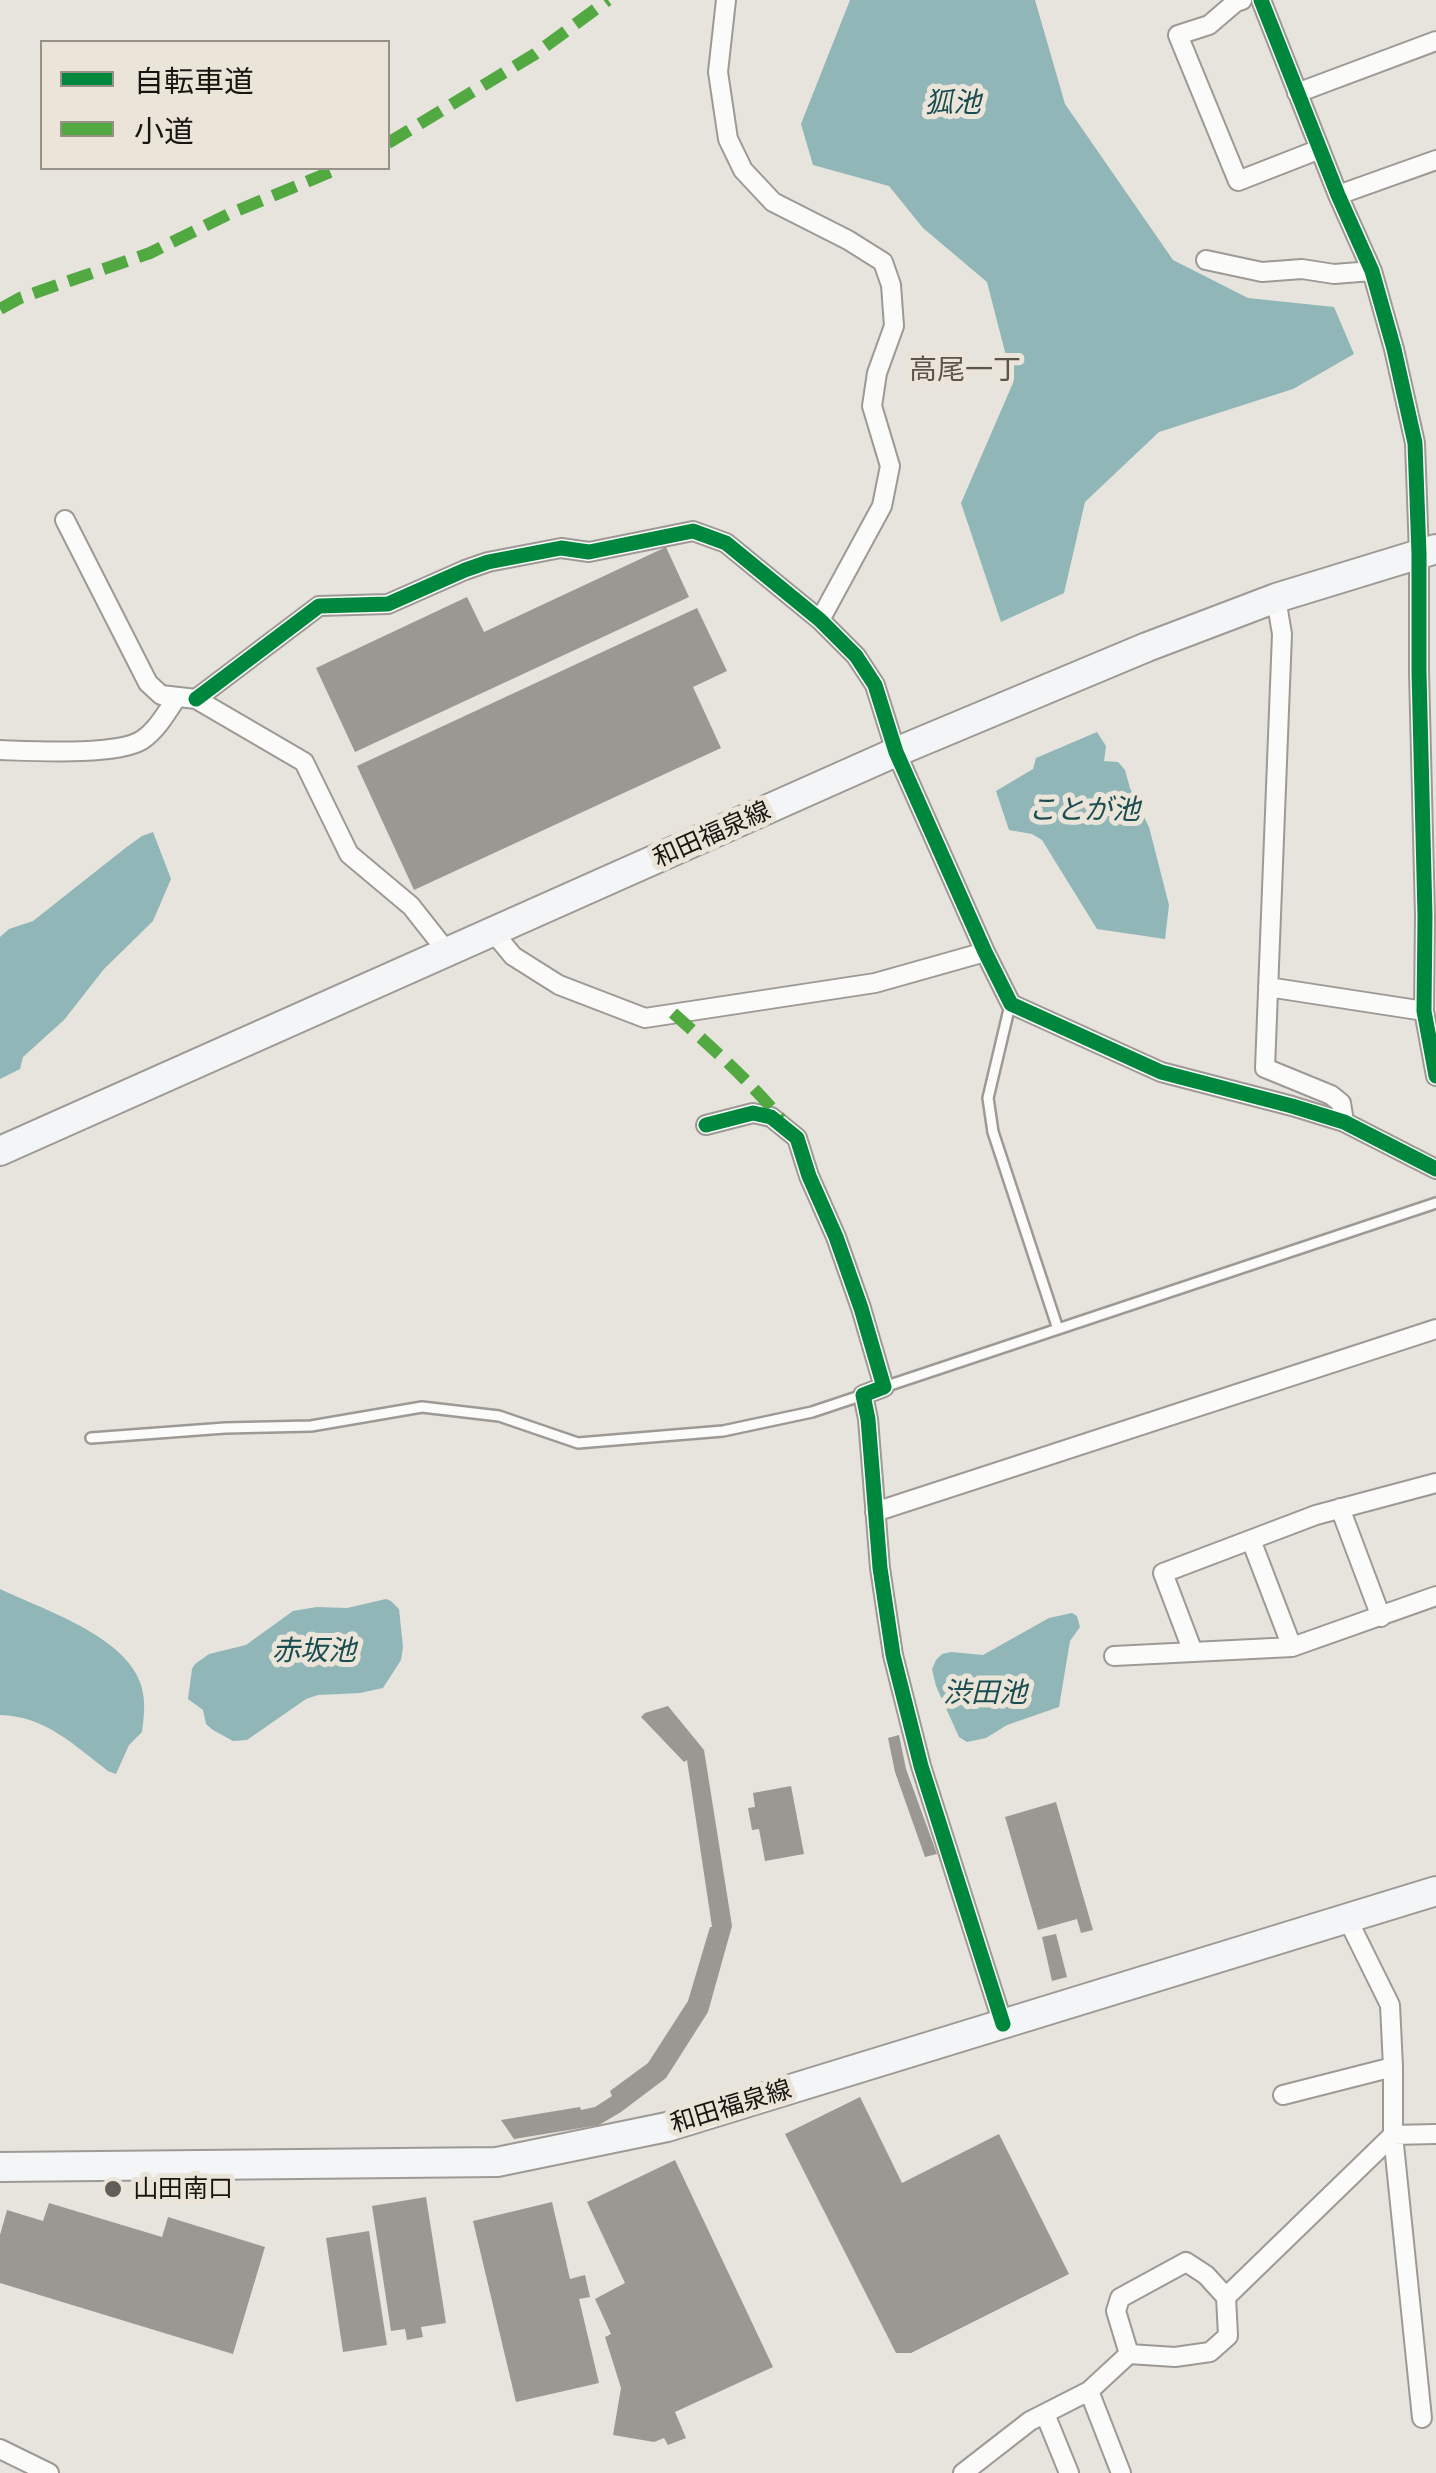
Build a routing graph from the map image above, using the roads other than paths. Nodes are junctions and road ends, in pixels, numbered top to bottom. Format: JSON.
{"nodes":[{"id":1,"x":726,"y":0,"type":"edge"},
{"id":2,"x":1242,"y":0,"type":"edge"},
{"id":3,"x":1261,"y":0,"type":"edge"},
{"id":4,"x":1436,"y":41,"type":"edge"},
{"id":5,"x":1297,"y":93,"type":"junction"},
{"id":6,"x":1320,"y":149,"type":"junction"},
{"id":7,"x":1436,"y":160,"type":"edge"},
{"id":8,"x":1338,"y":194,"type":"junction"},
{"id":9,"x":1206,"y":260,"type":"dead end"},
{"id":10,"x":1372,"y":272,"type":"junction"},
{"id":11,"x":65,"y":520,"type":"dead end"},
{"id":12,"x":1428,"y":552,"type":"edge"},
{"id":13,"x":1276,"y":598,"type":"junction"},
{"id":14,"x":820,"y":620,"type":"junction"},
{"id":15,"x":187,"y":698,"type":"junction"},
{"id":16,"x":0,"y":750,"type":"edge"},
{"id":17,"x":896,"y":752,"type":"junction"},
{"id":18,"x":1431,"y":916,"type":"edge"},
{"id":19,"x":494,"y":933,"type":"junction"},
{"id":20,"x":985,"y":952,"type":"junction"},
{"id":21,"x":448,"y":953,"type":"junction"},
{"id":22,"x":1268,"y":987,"type":"junction"},
{"id":23,"x":1011,"y":1004,"type":"junction"},
{"id":24,"x":1424,"y":1011,"type":"junction"},
{"id":25,"x":1436,"y":1076,"type":"edge"},
{"id":26,"x":1344,"y":1122,"type":"junction"},
{"id":27,"x":706,"y":1125,"type":"dead end"},
{"id":28,"x":0,"y":1151,"type":"edge"},
{"id":29,"x":1436,"y":1170,"type":"edge"},
{"id":30,"x":1436,"y":1202,"type":"edge"},
{"id":31,"x":1058,"y":1329,"type":"junction"},
{"id":32,"x":1436,"y":1329,"type":"edge"},
{"id":33,"x":884,"y":1387,"type":"junction"},
{"id":34,"x":863,"y":1394,"type":"junction"},
{"id":35,"x":91,"y":1438,"type":"dead end"},
{"id":36,"x":1436,"y":1483,"type":"edge"},
{"id":37,"x":1340,"y":1508,"type":"junction"},
{"id":38,"x":876,"y":1512,"type":"junction"},
{"id":39,"x":1251,"y":1540,"type":"junction"},
{"id":40,"x":1436,"y":1596,"type":"edge"},
{"id":41,"x":1380,"y":1617,"type":"junction"},
{"id":42,"x":1292,"y":1646,"type":"junction"},
{"id":43,"x":1192,"y":1652,"type":"junction"},
{"id":44,"x":1114,"y":1656,"type":"dead end"},
{"id":45,"x":1436,"y":1892,"type":"edge"},
{"id":46,"x":1347,"y":1918,"type":"junction"},
{"id":47,"x":1003,"y":2024,"type":"junction"},
{"id":48,"x":1394,"y":2066,"type":"junction"},
{"id":49,"x":1283,"y":2095,"type":"dead end"},
{"id":50,"x":1436,"y":2134,"type":"edge"},
{"id":51,"x":1393,"y":2136,"type":"junction"},
{"id":52,"x":0,"y":2167,"type":"edge"},
{"id":53,"x":1226,"y":2297,"type":"junction"},
{"id":54,"x":1129,"y":2354,"type":"junction"},
{"id":55,"x":1089,"y":2391,"type":"junction"},
{"id":56,"x":1045,"y":2414,"type":"junction"},
{"id":57,"x":1422,"y":2418,"type":"dead end"},
{"id":58,"x":0,"y":2449,"type":"edge"},
{"id":59,"x":971,"y":2470,"type":"edge"},
{"id":60,"x":49,"y":2473,"type":"edge"},
{"id":61,"x":1069,"y":2473,"type":"edge"},
{"id":62,"x":1122,"y":2473,"type":"edge"}],
"edges":[{"from":1,"to":14,"type":"street"},
{"from":2,"to":6,"type":"street"},
{"from":3,"to":5,"type":"street"},
{"from":4,"to":5,"type":"street"},
{"from":5,"to":6,"type":"street"},
{"from":6,"to":8,"type":"street"},
{"from":7,"to":8,"type":"street"},
{"from":8,"to":10,"type":"street"},
{"from":9,"to":10,"type":"street"},
{"from":10,"to":12,"type":"street"},
{"from":11,"to":15,"type":"street"},
{"from":12,"to":13,"type":"main road","name":"和田福泉線"},
{"from":12,"to":18,"type":"street"},
{"from":13,"to":17,"type":"main road","name":"和田福泉線"},
{"from":13,"to":22,"type":"street"},
{"from":14,"to":15,"type":"street"},
{"from":14,"to":17,"type":"street"},
{"from":15,"to":16,"type":"street"},
{"from":15,"to":21,"type":"street"},
{"from":17,"to":19,"type":"main road","name":"和田福泉線"},
{"from":17,"to":20,"type":"street"},
{"from":18,"to":24,"type":"street"},
{"from":19,"to":20,"type":"street"},
{"from":19,"to":21,"type":"main road","name":"和田福泉線"},
{"from":20,"to":23,"type":"street"},
{"from":21,"to":28,"type":"main road","name":"和田福泉線"},
{"from":22,"to":24,"type":"street"},
{"from":22,"to":26,"type":"street"},
{"from":23,"to":26,"type":"street"},
{"from":23,"to":31,"type":"lane"},
{"from":24,"to":25,"type":"street"},
{"from":26,"to":29,"type":"street"},
{"from":27,"to":33,"type":"street"},
{"from":30,"to":31,"type":"lane"},
{"from":31,"to":33,"type":"lane"},
{"from":32,"to":38,"type":"street"},
{"from":33,"to":34,"type":"street"},
{"from":34,"to":35,"type":"lane"},
{"from":34,"to":38,"type":"street"},
{"from":36,"to":37,"type":"street"},
{"from":37,"to":39,"type":"street"},
{"from":37,"to":41,"type":"street"},
{"from":38,"to":47,"type":"street"},
{"from":39,"to":42,"type":"street"},
{"from":39,"to":43,"type":"street"},
{"from":40,"to":41,"type":"street"},
{"from":41,"to":42,"type":"street"},
{"from":42,"to":43,"type":"street"},
{"from":43,"to":44,"type":"street"},
{"from":45,"to":46,"type":"main road","name":"和田福泉線"},
{"from":46,"to":47,"type":"main road","name":"和田福泉線"},
{"from":46,"to":48,"type":"street"},
{"from":47,"to":52,"type":"main road","name":"和田福泉線"},
{"from":48,"to":49,"type":"street"},
{"from":48,"to":51,"type":"street"},
{"from":50,"to":51,"type":"street"},
{"from":51,"to":53,"type":"street"},
{"from":51,"to":57,"type":"street"},
{"from":53,"to":54,"type":"street"},
{"from":53,"to":54,"type":"street"},
{"from":54,"to":55,"type":"street"},
{"from":55,"to":56,"type":"street"},
{"from":55,"to":62,"type":"street"},
{"from":56,"to":59,"type":"street"},
{"from":56,"to":61,"type":"street"},
{"from":58,"to":60,"type":"street"}]}
